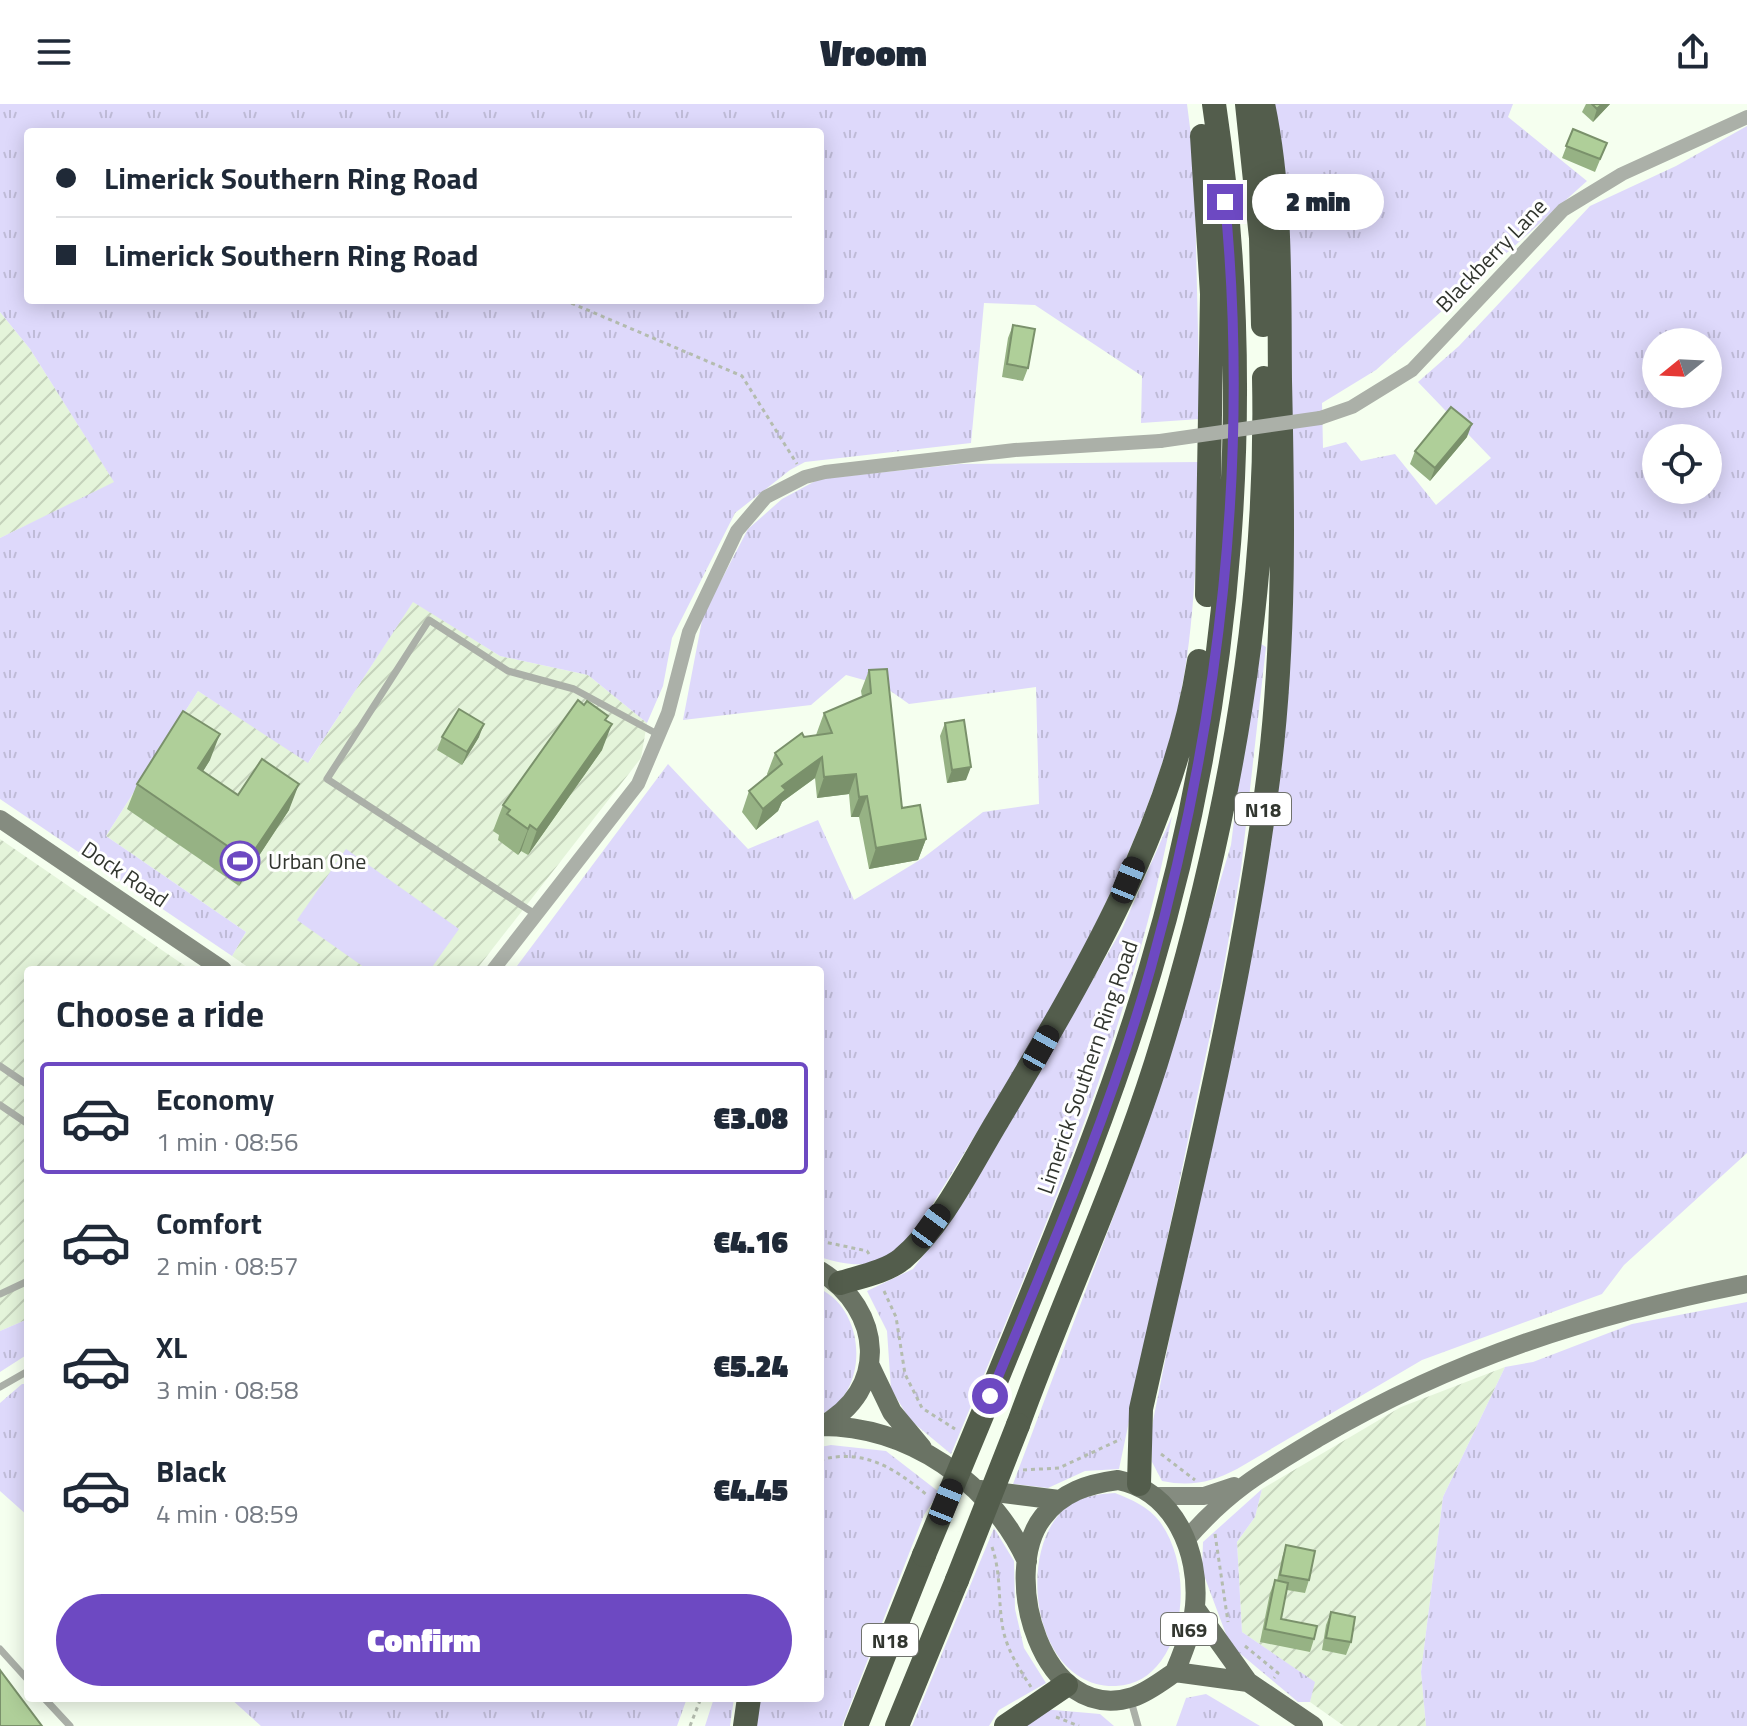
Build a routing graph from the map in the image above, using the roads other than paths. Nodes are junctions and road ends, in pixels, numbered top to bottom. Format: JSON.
{"nodes":[{"id":1,"x":1199,"y":104,"type":"edge"},
{"id":2,"x":1214,"y":104,"type":"edge"},
{"id":3,"x":1247,"y":104,"type":"edge"},
{"id":4,"x":1263,"y":104,"type":"edge"},
{"id":5,"x":1747,"y":117,"type":"edge"},
{"id":6,"x":1234,"y":373,"type":"junction"},
{"id":7,"x":1233,"y":430,"type":"junction"},
{"id":8,"x":1207,"y":613,"type":"junction"},
{"id":9,"x":659,"y":735,"type":"junction"},
{"id":10,"x":0,"y":819,"type":"edge"},
{"id":11,"x":535,"y":914,"type":"junction"},
{"id":12,"x":217,"y":966,"type":"edge"},
{"id":13,"x":496,"y":966,"type":"edge"},
{"id":14,"x":0,"y":1066,"type":"edge"},
{"id":15,"x":24,"y":1082,"type":"edge"},
{"id":16,"x":0,"y":1105,"type":"edge"},
{"id":17,"x":24,"y":1121,"type":"edge"},
{"id":18,"x":830,"y":1277,"type":"edge"},
{"id":19,"x":24,"y":1283,"type":"edge"},
{"id":20,"x":1747,"y":1284,"type":"edge"},
{"id":21,"x":0,"y":1294,"type":"edge"},
{"id":22,"x":869,"y":1364,"type":"junction"},
{"id":23,"x":24,"y":1373,"type":"edge"},
{"id":24,"x":0,"y":1387,"type":"edge"},
{"id":25,"x":824,"y":1425,"type":"edge"},
{"id":26,"x":824,"y":1427,"type":"edge"},
{"id":27,"x":925,"y":1452,"type":"junction"},
{"id":28,"x":980,"y":1490,"type":"junction"},
{"id":29,"x":1149,"y":1490,"type":"junction"},
{"id":30,"x":1059,"y":1500,"type":"junction"},
{"id":31,"x":1209,"y":1502,"type":"junction"},
{"id":32,"x":1186,"y":1540,"type":"junction"},
{"id":33,"x":1027,"y":1561,"type":"junction"},
{"id":34,"x":1195,"y":1608,"type":"junction"},
{"id":35,"x":0,"y":1649,"type":"edge"},
{"id":36,"x":1175,"y":1672,"type":"junction"},
{"id":37,"x":24,"y":1676,"type":"edge"},
{"id":38,"x":1066,"y":1685,"type":"junction"},
{"id":39,"x":1256,"y":1687,"type":"junction"},
{"id":40,"x":1130,"y":1699,"type":"junction"},
{"id":41,"x":48,"y":1702,"type":"edge"},
{"id":42,"x":748,"y":1702,"type":"edge"},
{"id":43,"x":70,"y":1726,"type":"edge"},
{"id":44,"x":745,"y":1726,"type":"edge"},
{"id":45,"x":856,"y":1726,"type":"edge"},
{"id":46,"x":897,"y":1726,"type":"edge"},
{"id":47,"x":1006,"y":1726,"type":"edge"},
{"id":48,"x":1138,"y":1726,"type":"edge"},
{"id":49,"x":1313,"y":1726,"type":"edge"}],
"edges":[{"from":1,"to":8,"type":"highway","number":"N18"},
{"from":2,"to":6,"type":"highway","name":"Limerick Southern Ring Road","number":"N18"},
{"from":3,"to":46,"type":"highway","number":"N18","bridge":true},
{"from":4,"to":29,"type":"highway","number":"N18"},
{"from":5,"to":7,"type":"street","name":"Blackberry Lane","bridge":true},
{"from":6,"to":7,"type":"highway","name":"Limerick Southern Ring Road","number":"N18"},
{"from":6,"to":8,"type":"highway","number":"N18"},
{"from":7,"to":9,"type":"street","name":"Blackberry Lane","bridge":true},
{"from":7,"to":45,"type":"highway","name":"Limerick Southern Ring Road","number":"N18","bridge":true},
{"from":8,"to":18,"type":"highway","number":"N18"},
{"from":9,"to":11,"type":"street","name":"Blackberry Lane"},
{"from":9,"to":11,"type":"lane"},
{"from":10,"to":12,"type":"main road","name":"Dock Road"},
{"from":11,"to":13,"type":"street","name":"Blackberry Lane"},
{"from":14,"to":15,"type":"lane"},
{"from":16,"to":17,"type":"lane"},
{"from":18,"to":22,"type":"main road"},
{"from":19,"to":21,"type":"lane"},
{"from":20,"to":31,"type":"main road"},
{"from":22,"to":25,"type":"main road"},
{"from":22,"to":27,"type":"main road"},
{"from":23,"to":24,"type":"lane"},
{"from":26,"to":27,"type":"main road"},
{"from":27,"to":28,"type":"main road"},
{"from":28,"to":30,"type":"main road"},
{"from":28,"to":33,"type":"main road"},
{"from":29,"to":30,"type":"main road"},
{"from":29,"to":31,"type":"main road"},
{"from":29,"to":32,"type":"main road","number":"N69"},
{"from":30,"to":33,"type":"main road"},
{"from":31,"to":32,"type":"main road"},
{"from":32,"to":34,"type":"main road","number":"N69"},
{"from":33,"to":38,"type":"main road"},
{"from":34,"to":36,"type":"main road","number":"N69"},
{"from":34,"to":39,"type":"main road","number":"N69"},
{"from":35,"to":37,"type":"lane"},
{"from":36,"to":39,"type":"main road","number":"N69"},
{"from":36,"to":40,"type":"main road","number":"N69"},
{"from":38,"to":40,"type":"main road"},
{"from":38,"to":47,"type":"highway"},
{"from":39,"to":49,"type":"main road","number":"N69"},
{"from":40,"to":48,"type":"lane"},
{"from":41,"to":43,"type":"lane"},
{"from":42,"to":44,"type":"highway"}]}
